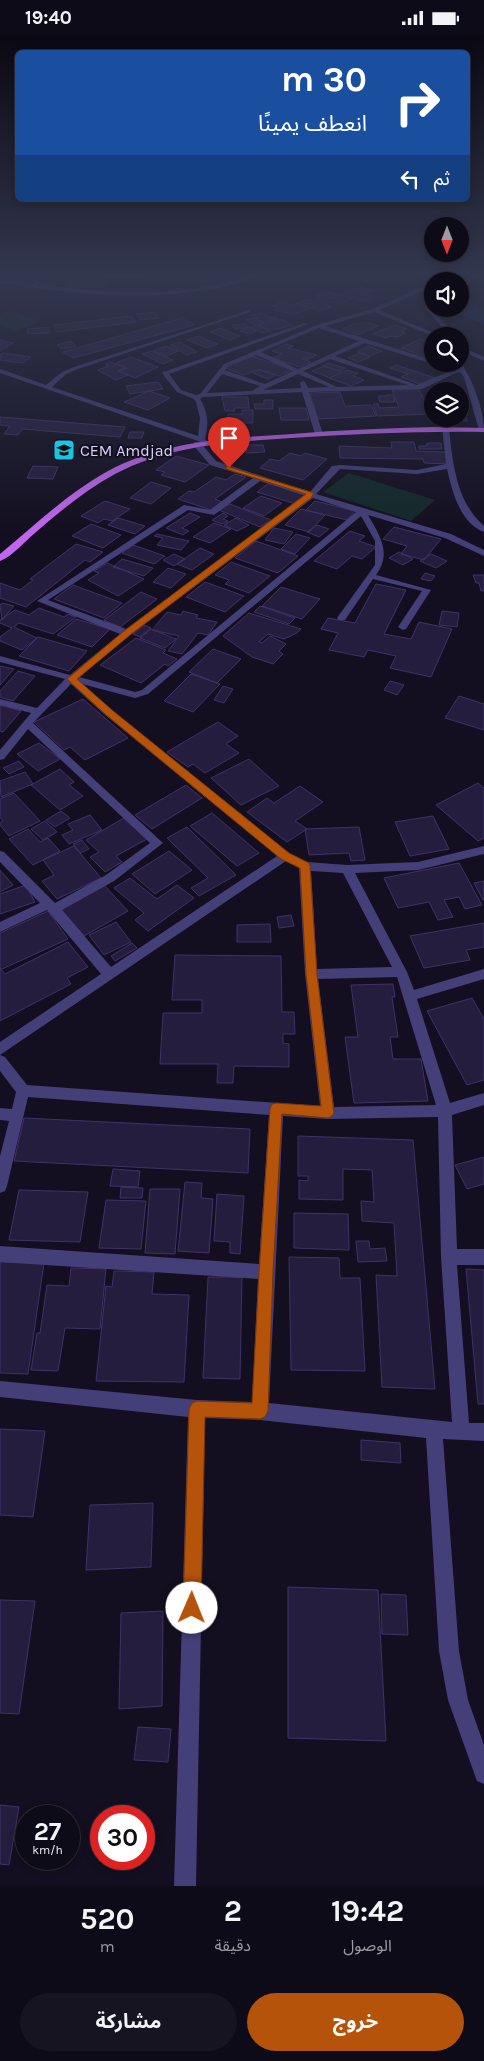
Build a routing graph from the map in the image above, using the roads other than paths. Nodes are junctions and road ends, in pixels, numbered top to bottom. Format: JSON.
{"nodes":[{"id":1,"x":99,"y":360,"type":"edge"},
{"id":2,"x":200,"y":360,"type":"edge"},
{"id":3,"x":237,"y":360,"type":"edge"},
{"id":4,"x":275,"y":360,"type":"edge"},
{"id":5,"x":324,"y":360,"type":"edge"},
{"id":6,"x":341,"y":360,"type":"edge"},
{"id":7,"x":0,"y":371,"type":"edge"},
{"id":8,"x":220,"y":371,"type":"junction"},
{"id":9,"x":300,"y":371,"type":"junction"},
{"id":10,"x":452,"y":372,"type":"edge"},
{"id":11,"x":462,"y":372,"type":"edge"},
{"id":12,"x":266,"y":386,"type":"junction"},
{"id":13,"x":422,"y":387,"type":"junction"},
{"id":14,"x":46,"y":388,"type":"junction"},
{"id":15,"x":339,"y":389,"type":"junction"},
{"id":16,"x":305,"y":390,"type":"junction"},
{"id":17,"x":250,"y":393,"type":"junction"},
{"id":18,"x":199,"y":397,"type":"junction"},
{"id":19,"x":445,"y":429,"type":"junction"},
{"id":20,"x":484,"y":430,"type":"edge"},
{"id":21,"x":319,"y":434,"type":"junction"},
{"id":22,"x":201,"y":442,"type":"junction"},
{"id":23,"x":450,"y":466,"type":"junction"},
{"id":24,"x":260,"y":477,"type":"junction"},
{"id":25,"x":310,"y":493,"type":"junction"},
{"id":26,"x":362,"y":511,"type":"junction"},
{"id":27,"x":484,"y":530,"type":"edge"},
{"id":28,"x":484,"y":553,"type":"edge"},
{"id":29,"x":0,"y":558,"type":"edge"},
{"id":30,"x":371,"y":576,"type":"junction"},
{"id":31,"x":342,"y":617,"type":"dead end"},
{"id":32,"x":403,"y":627,"type":"dead end"},
{"id":33,"x":127,"y":633,"type":"junction"},
{"id":34,"x":0,"y":659,"type":"edge"},
{"id":35,"x":71,"y":679,"type":"junction"},
{"id":36,"x":0,"y":702,"type":"edge"},
{"id":37,"x":38,"y":711,"type":"junction"},
{"id":38,"x":27,"y":723,"type":"junction"},
{"id":39,"x":0,"y":757,"type":"edge"},
{"id":40,"x":484,"y":850,"type":"edge"},
{"id":41,"x":0,"y":855,"type":"edge"},
{"id":42,"x":285,"y":856,"type":"junction"},
{"id":43,"x":305,"y":866,"type":"junction"},
{"id":44,"x":347,"y":869,"type":"junction"},
{"id":45,"x":51,"y":906,"type":"junction"},
{"id":46,"x":0,"y":927,"type":"edge"},
{"id":47,"x":401,"y":972,"type":"junction"},
{"id":48,"x":311,"y":974,"type":"junction"},
{"id":49,"x":484,"y":974,"type":"edge"},
{"id":50,"x":110,"y":975,"type":"junction"},
{"id":51,"x":410,"y":996,"type":"junction"},
{"id":52,"x":0,"y":1049,"type":"edge"},
{"id":53,"x":0,"y":1061,"type":"edge"},
{"id":54,"x":23,"y":1091,"type":"junction"},
{"id":55,"x":484,"y":1099,"type":"edge"},
{"id":56,"x":276,"y":1108,"type":"junction"},
{"id":57,"x":445,"y":1111,"type":"junction"},
{"id":58,"x":328,"y":1113,"type":"junction"},
{"id":59,"x":0,"y":1114,"type":"edge"},
{"id":60,"x":16,"y":1115,"type":"junction"},
{"id":61,"x":0,"y":1185,"type":"edge"},
{"id":62,"x":0,"y":1254,"type":"edge"},
{"id":63,"x":449,"y":1257,"type":"junction"},
{"id":64,"x":484,"y":1257,"type":"edge"},
{"id":65,"x":266,"y":1272,"type":"junction"},
{"id":66,"x":0,"y":1389,"type":"edge"},
{"id":67,"x":197,"y":1409,"type":"junction"},
{"id":68,"x":260,"y":1411,"type":"junction"},
{"id":69,"x":434,"y":1430,"type":"junction"},
{"id":70,"x":461,"y":1431,"type":"junction"},
{"id":71,"x":484,"y":1432,"type":"edge"},
{"id":72,"x":484,"y":1774,"type":"edge"},
{"id":73,"x":185,"y":1886,"type":"edge"}],
"edges":[{"from":1,"to":14,"type":"street"},
{"from":2,"to":18,"type":"street"},
{"from":3,"to":8,"type":"street"},
{"from":4,"to":9,"type":"street"},
{"from":5,"to":9,"type":"street"},
{"from":6,"to":13,"type":"street"},
{"from":7,"to":14,"type":"street"},
{"from":8,"to":12,"type":"street"},
{"from":8,"to":18,"type":"street"},
{"from":9,"to":12,"type":"street"},
{"from":9,"to":15,"type":"street"},
{"from":9,"to":16,"type":"street"},
{"from":10,"to":13,"type":"street"},
{"from":11,"to":20,"type":"street"},
{"from":12,"to":17,"type":"street"},
{"from":13,"to":15,"type":"street"},
{"from":14,"to":22,"type":"street"},
{"from":15,"to":16,"type":"street"},
{"from":16,"to":17,"type":"street"},
{"from":16,"to":21,"type":"street"},
{"from":17,"to":18,"type":"street"},
{"from":18,"to":22,"type":"street"},
{"from":19,"to":20,"type":"main road"},
{"from":19,"to":21,"type":"main road"},
{"from":19,"to":23,"type":"street"},
{"from":21,"to":22,"type":"main road"},
{"from":22,"to":24,"type":"street"},
{"from":22,"to":29,"type":"main road"},
{"from":23,"to":25,"type":"street"},
{"from":23,"to":27,"type":"street"},
{"from":24,"to":25,"type":"street"},
{"from":24,"to":33,"type":"street"},
{"from":25,"to":26,"type":"street"},
{"from":25,"to":33,"type":"street"},
{"from":26,"to":28,"type":"street"},
{"from":26,"to":30,"type":"street"},
{"from":26,"to":35,"type":"street"},
{"from":30,"to":31,"type":"street"},
{"from":30,"to":32,"type":"street"},
{"from":33,"to":35,"type":"street"},
{"from":34,"to":35,"type":"street"},
{"from":35,"to":37,"type":"street"},
{"from":35,"to":42,"type":"street"},
{"from":36,"to":37,"type":"street"},
{"from":37,"to":38,"type":"street"},
{"from":38,"to":39,"type":"street"},
{"from":38,"to":45,"type":"street"},
{"from":40,"to":44,"type":"street"},
{"from":41,"to":45,"type":"street"},
{"from":42,"to":43,"type":"street"},
{"from":42,"to":50,"type":"street"},
{"from":43,"to":44,"type":"street"},
{"from":43,"to":48,"type":"street"},
{"from":44,"to":47,"type":"street"},
{"from":45,"to":46,"type":"street"},
{"from":45,"to":50,"type":"street"},
{"from":47,"to":48,"type":"street"},
{"from":47,"to":51,"type":"street"},
{"from":48,"to":58,"type":"street"},
{"from":49,"to":51,"type":"street"},
{"from":50,"to":52,"type":"street"},
{"from":51,"to":57,"type":"street"},
{"from":53,"to":54,"type":"street"},
{"from":54,"to":56,"type":"street"},
{"from":54,"to":60,"type":"street"},
{"from":55,"to":57,"type":"street"},
{"from":56,"to":58,"type":"street"},
{"from":56,"to":65,"type":"street"},
{"from":57,"to":58,"type":"street"},
{"from":57,"to":63,"type":"street"},
{"from":59,"to":60,"type":"street"},
{"from":60,"to":61,"type":"street"},
{"from":62,"to":65,"type":"street"},
{"from":63,"to":64,"type":"street"},
{"from":63,"to":70,"type":"street"},
{"from":65,"to":68,"type":"street"},
{"from":66,"to":67,"type":"street"},
{"from":67,"to":68,"type":"street"},
{"from":67,"to":73,"type":"street"},
{"from":68,"to":69,"type":"street"},
{"from":69,"to":70,"type":"street"},
{"from":69,"to":72,"type":"street"},
{"from":70,"to":71,"type":"street"}]}
